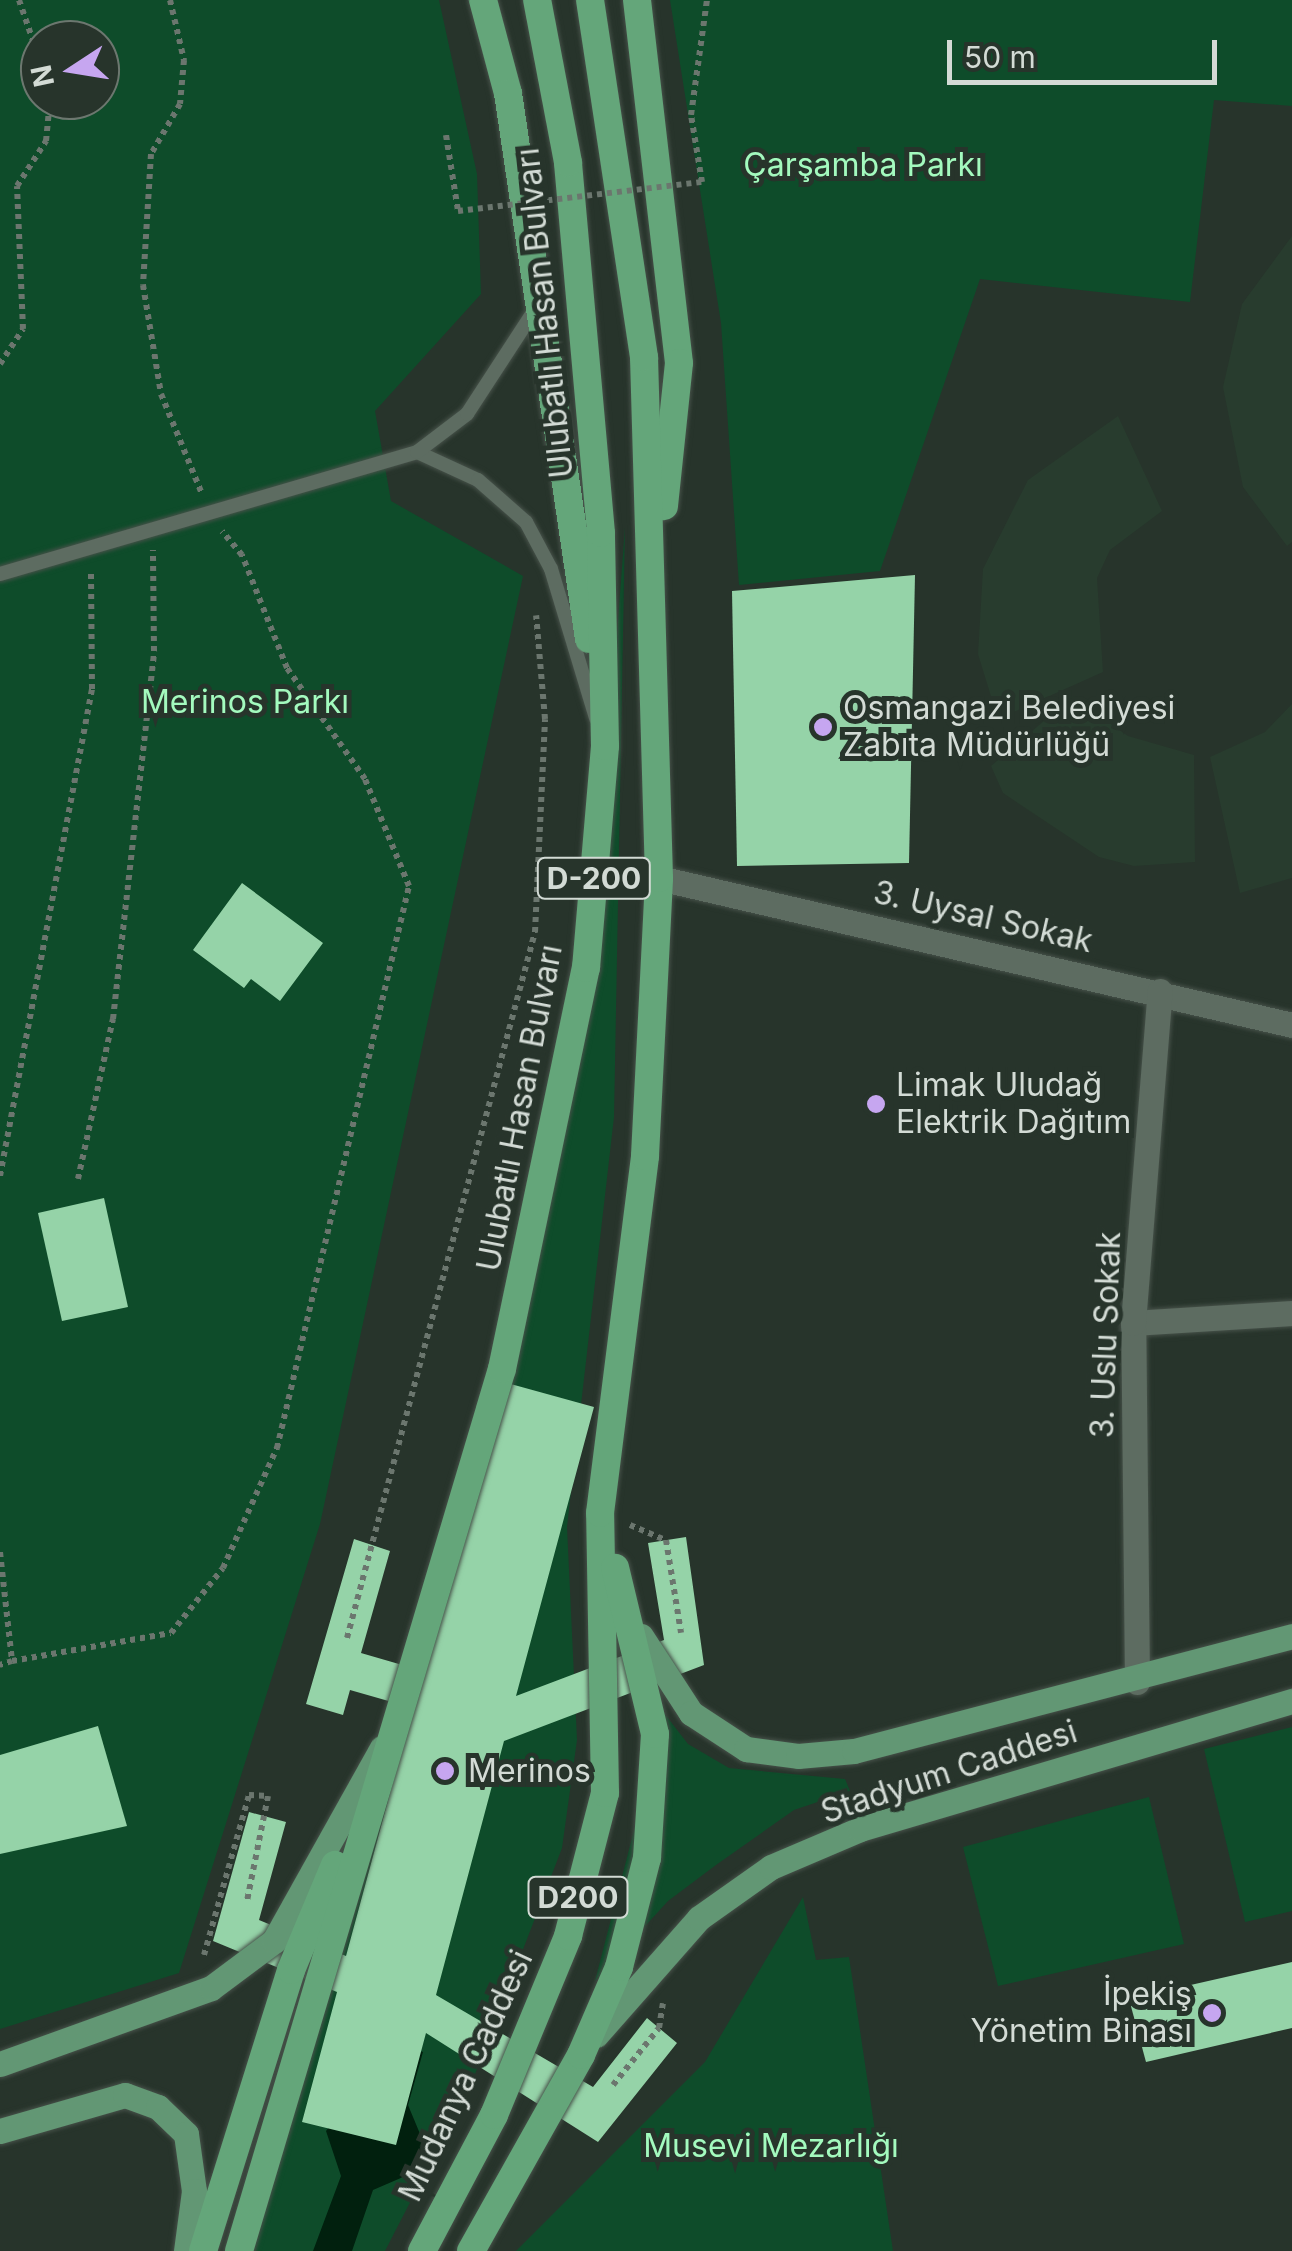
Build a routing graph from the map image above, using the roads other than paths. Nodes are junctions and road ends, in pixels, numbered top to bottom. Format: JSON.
{"nodes":[{"id":1,"x":484,"y":0,"type":"edge"},
{"id":2,"x":538,"y":0,"type":"edge"},
{"id":3,"x":590,"y":0,"type":"edge"},
{"id":4,"x":637,"y":0,"type":"edge"},
{"id":5,"x":650,"y":0,"type":"edge"},
{"id":6,"x":646,"y":46,"type":"junction"},
{"id":7,"x":541,"y":301,"type":"junction"},
{"id":8,"x":417,"y":452,"type":"junction"},
{"id":9,"x":0,"y":574,"type":"edge"},
{"id":10,"x":655,"y":597,"type":"junction"},
{"id":11,"x":606,"y":746,"type":"junction"},
{"id":12,"x":659,"y":878,"type":"junction"},
{"id":13,"x":1160,"y":991,"type":"junction"},
{"id":14,"x":1292,"y":1025,"type":"edge"},
{"id":15,"x":1292,"y":1314,"type":"edge"},
{"id":16,"x":1133,"y":1323,"type":"junction"},
{"id":17,"x":600,"y":1514,"type":"junction"},
{"id":18,"x":1292,"y":1636,"type":"edge"},
{"id":19,"x":1137,"y":1682,"type":"junction"},
{"id":20,"x":1292,"y":1701,"type":"edge"},
{"id":21,"x":390,"y":1735,"type":"junction"},
{"id":22,"x":581,"y":2055,"type":"junction"},
{"id":23,"x":0,"y":2064,"type":"edge"},
{"id":24,"x":0,"y":2131,"type":"edge"},
{"id":25,"x":186,"y":2251,"type":"edge"},
{"id":26,"x":204,"y":2251,"type":"edge"},
{"id":27,"x":239,"y":2251,"type":"edge"},
{"id":28,"x":422,"y":2251,"type":"edge"},
{"id":29,"x":471,"y":2251,"type":"edge"}],
"edges":[{"from":1,"to":7,"type":"highway"},
{"from":2,"to":11,"type":"highway","name":"Ulubatlı Hasan Bulvarı","number":"D-200"},
{"from":3,"to":10,"type":"highway","number":"D-200"},
{"from":4,"to":6,"type":"highway"},
{"from":5,"to":6,"type":"street"},
{"from":6,"to":10,"type":"highway"},
{"from":7,"to":8,"type":"lane"},
{"from":7,"to":11,"type":"highway"},
{"from":8,"to":9,"type":"lane"},
{"from":8,"to":11,"type":"lane"},
{"from":10,"to":12,"type":"highway","number":"D-200"},
{"from":11,"to":21,"type":"highway","name":"Ulubatlı Hasan Bulvarı","number":"D-200"},
{"from":12,"to":13,"type":"street","name":"3. Uysal Sokak"},
{"from":12,"to":17,"type":"highway","number":"D-200"},
{"from":13,"to":14,"type":"street","name":"3. Uysal Sokak"},
{"from":13,"to":16,"type":"street","name":"3. Uslu Sokak"},
{"from":15,"to":16,"type":"street"},
{"from":16,"to":19,"type":"street","name":"3. Uslu Sokak"},
{"from":17,"to":19,"type":"main road"},
{"from":17,"to":22,"type":"highway"},
{"from":17,"to":28,"type":"highway","name":"Mudanya Caddesi","number":"D200"},
{"from":18,"to":19,"type":"main road"},
{"from":20,"to":22,"type":"main road","name":"Stadyum Caddesi"},
{"from":21,"to":23,"type":"main road"},
{"from":21,"to":26,"type":"highway"},
{"from":21,"to":27,"type":"highway"},
{"from":22,"to":29,"type":"highway"},
{"from":24,"to":25,"type":"main road"}]}
